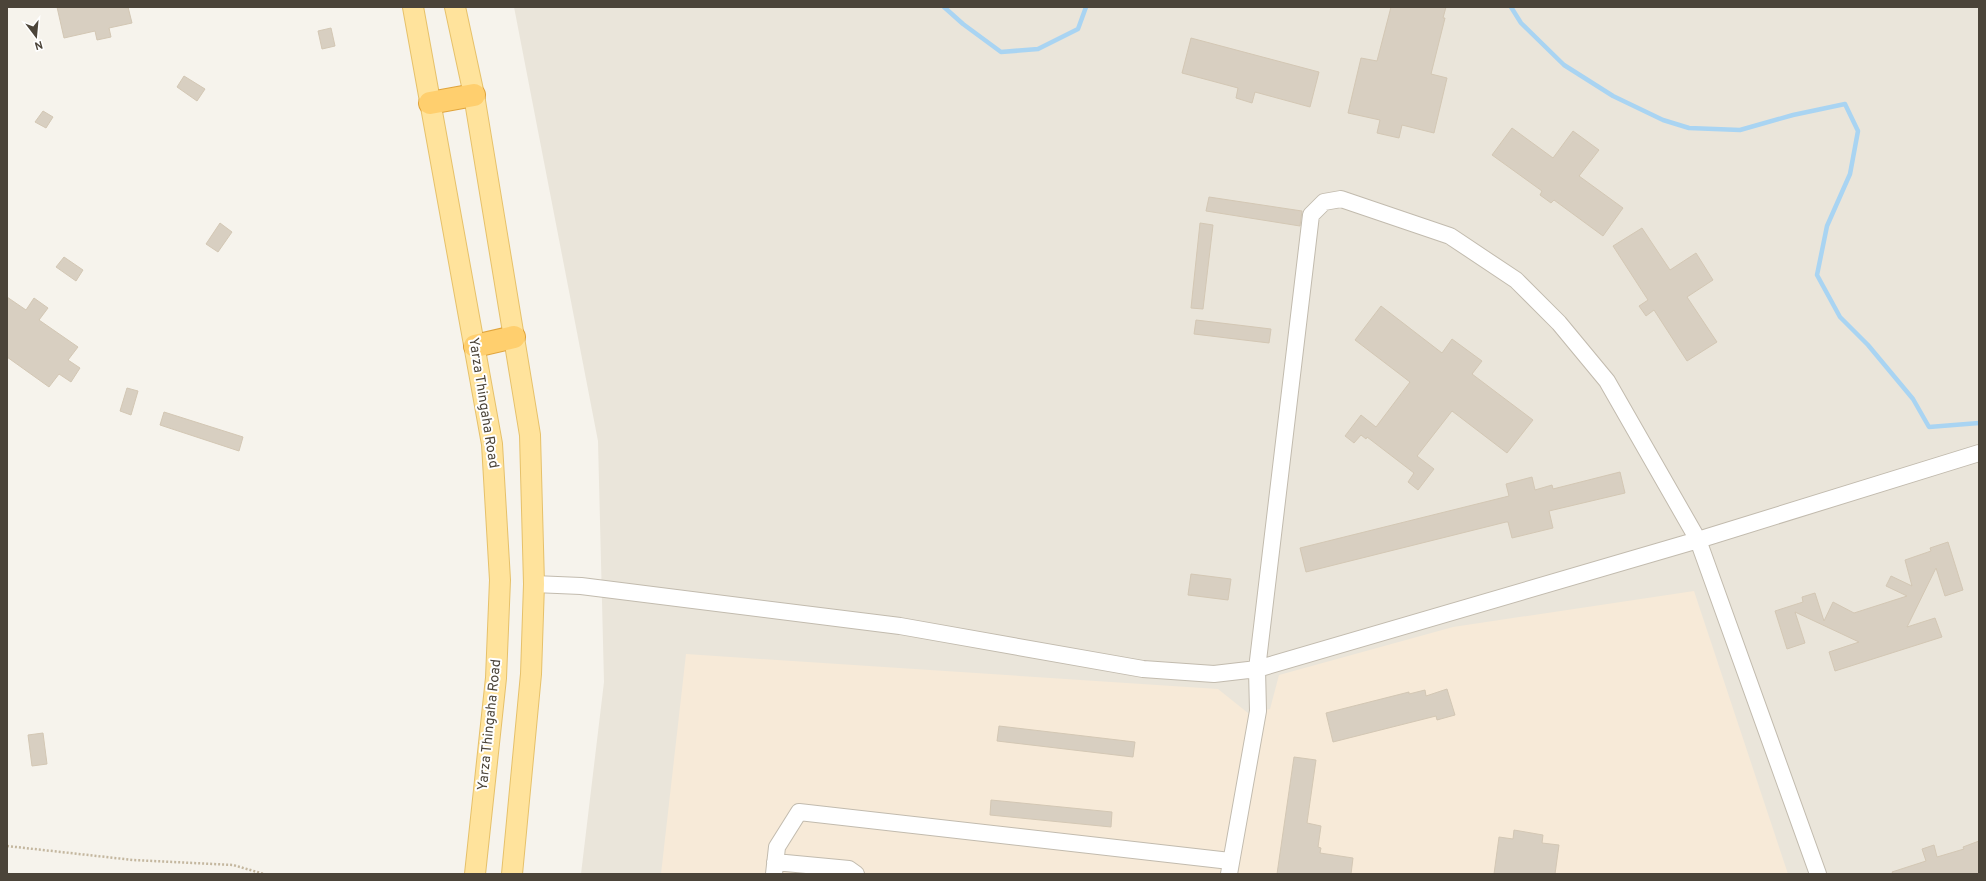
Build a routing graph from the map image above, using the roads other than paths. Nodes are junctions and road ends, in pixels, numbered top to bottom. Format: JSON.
{"nodes":[{"id":1,"x":413,"y":7,"type":"edge"},
{"id":2,"x":455,"y":7,"type":"edge"},
{"id":3,"x":474,"y":95,"type":"junction"},
{"id":4,"x":430,"y":104,"type":"junction"},
{"id":5,"x":514,"y":337,"type":"junction"},
{"id":6,"x":475,"y":346,"type":"junction"},
{"id":7,"x":1979,"y":453,"type":"edge"},
{"id":8,"x":1698,"y":540,"type":"junction"},
{"id":9,"x":534,"y":584,"type":"junction"},
{"id":10,"x":1257,"y":669,"type":"junction"},
{"id":11,"x":1230,"y":867,"type":"edge"},
{"id":12,"x":774,"y":868,"type":"edge"},
{"id":13,"x":475,"y":874,"type":"edge"},
{"id":14,"x":512,"y":874,"type":"edge"},
{"id":15,"x":856,"y":874,"type":"edge"},
{"id":16,"x":1818,"y":874,"type":"edge"}],
"edges":[{"from":1,"to":4,"type":"main road","name":"Yarza Thingaha Road"},
{"from":2,"to":3,"type":"main road"},
{"from":3,"to":4,"type":"highway"},
{"from":3,"to":5,"type":"main road"},
{"from":4,"to":6,"type":"main road","name":"Yarza Thingaha Road"},
{"from":5,"to":6,"type":"highway"},
{"from":5,"to":9,"type":"main road"},
{"from":6,"to":13,"type":"main road","name":"Yarza Thingaha Road"},
{"from":7,"to":8,"type":"lane"},
{"from":8,"to":10,"type":"lane"},
{"from":8,"to":10,"type":"lane"},
{"from":8,"to":16,"type":"lane"},
{"from":9,"to":10,"type":"lane"},
{"from":9,"to":14,"type":"main road"},
{"from":10,"to":11,"type":"lane"},
{"from":11,"to":12,"type":"lane"},
{"from":12,"to":15,"type":"lane"}]}
